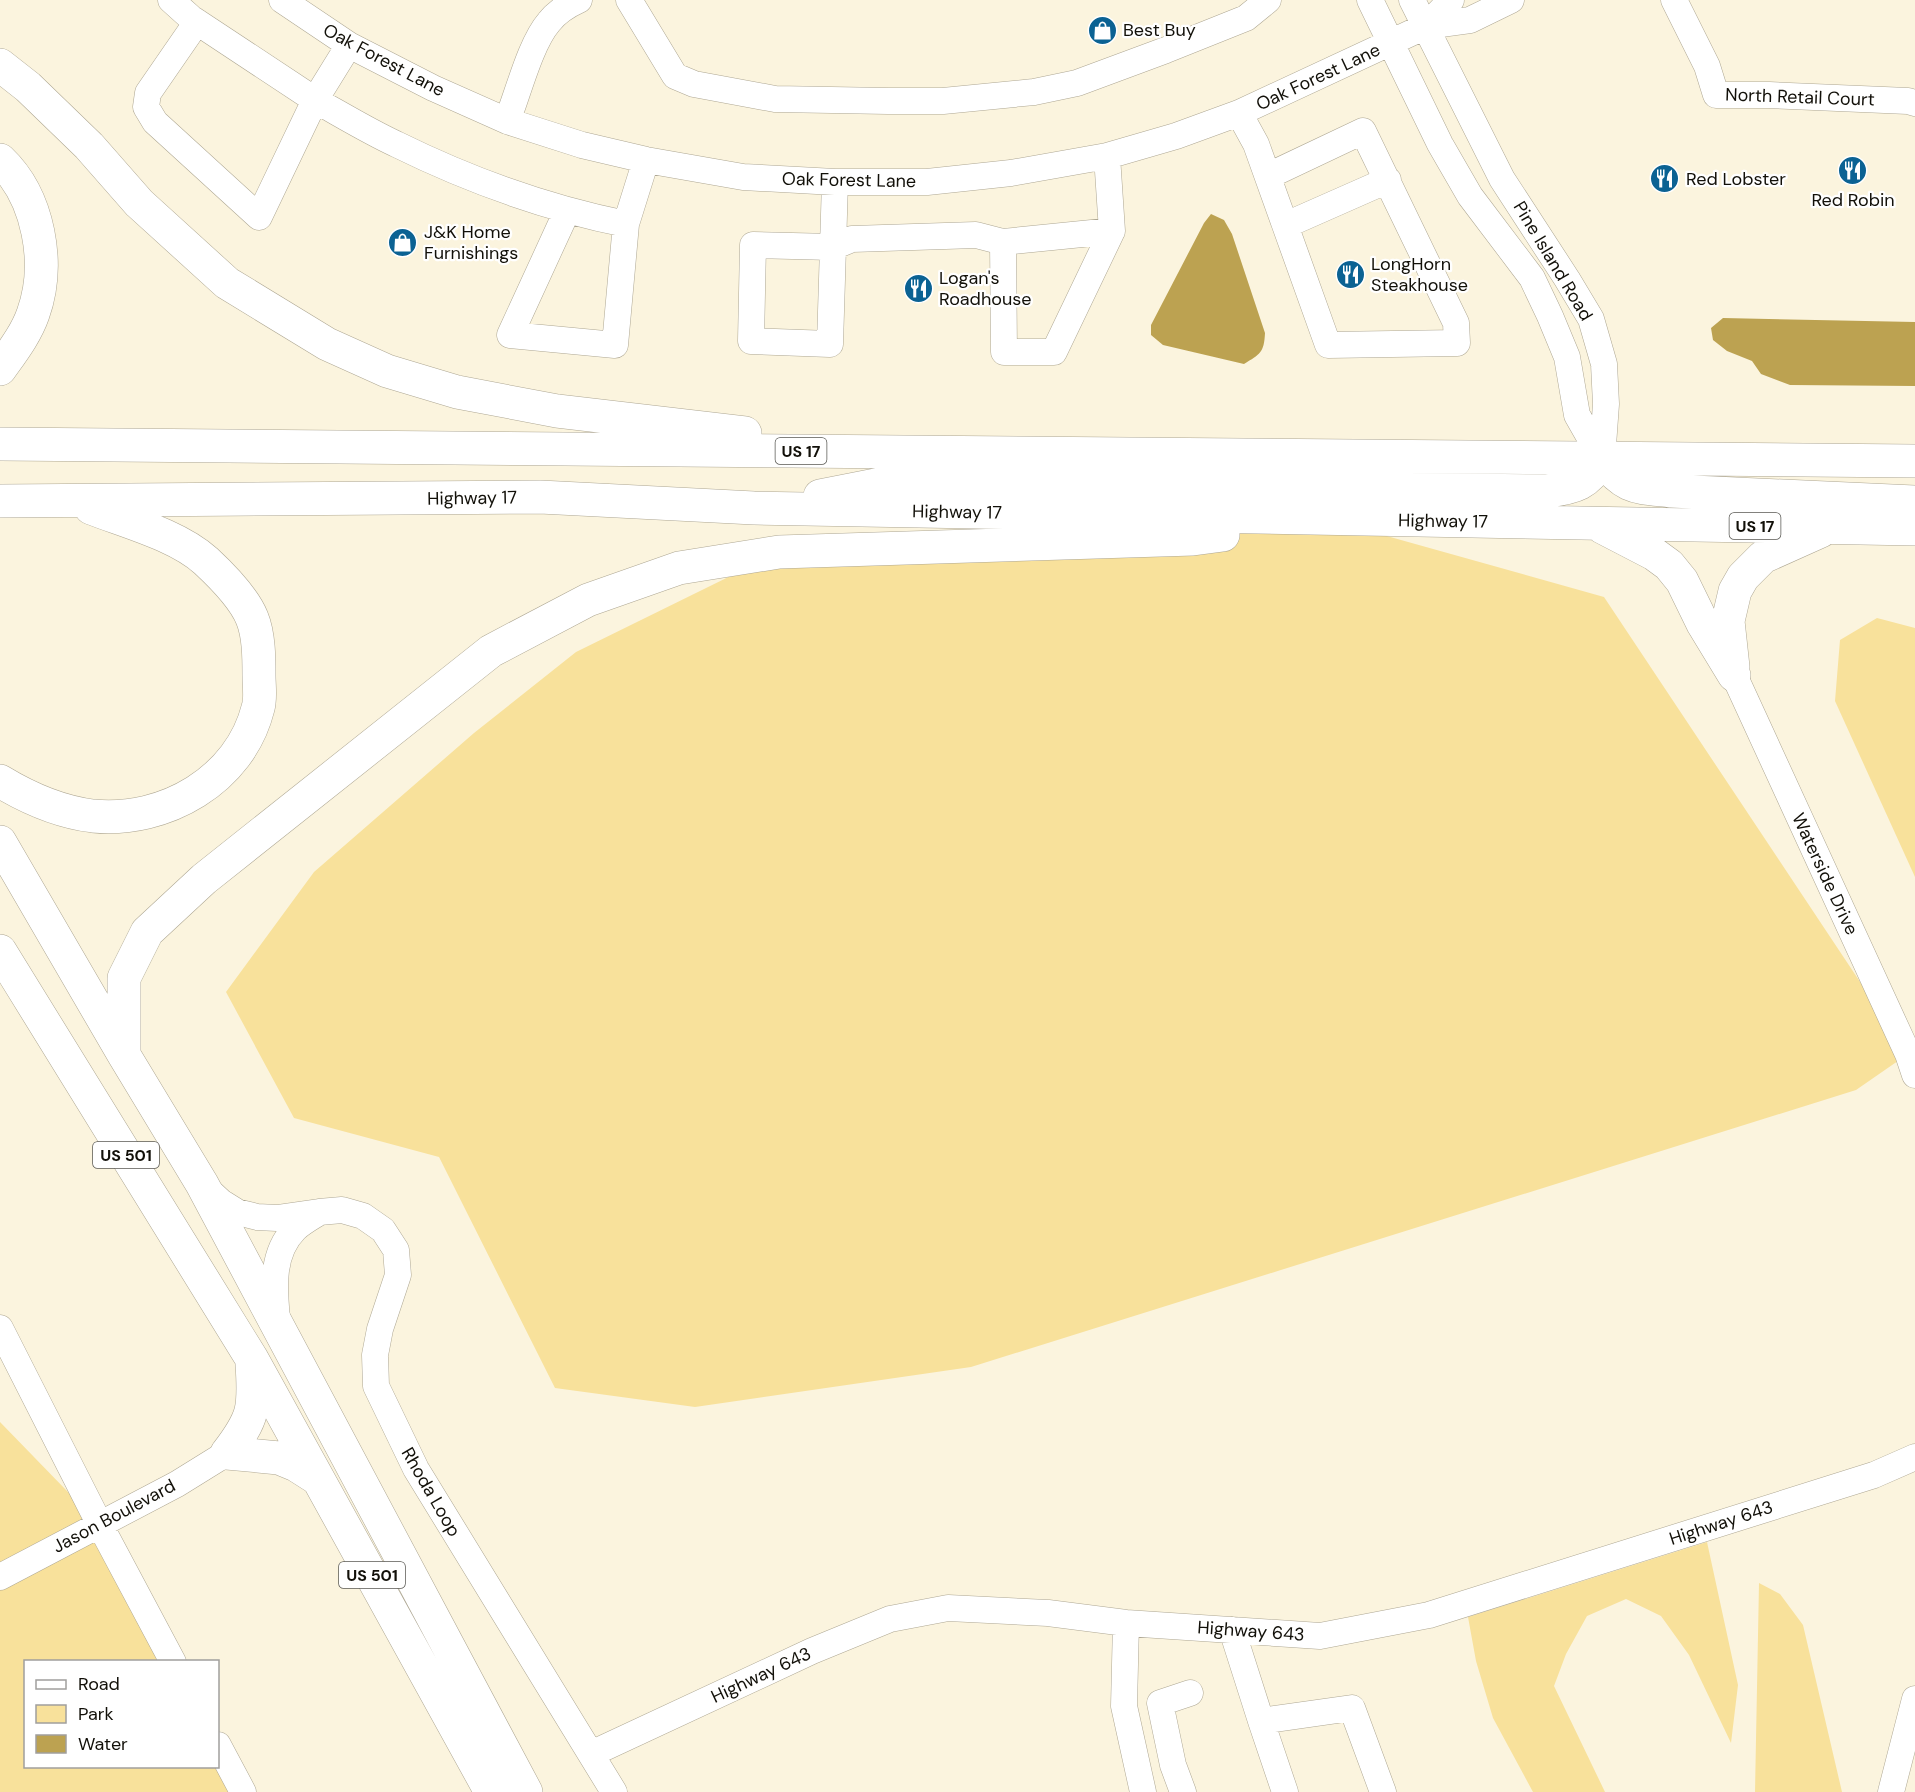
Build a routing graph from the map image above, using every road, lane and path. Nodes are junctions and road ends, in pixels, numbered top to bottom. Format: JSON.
{"nodes":[{"id":1,"x":171,"y":0,"type":"edge"},
{"id":2,"x":282,"y":0,"type":"edge"},
{"id":3,"x":579,"y":0,"type":"edge"},
{"id":4,"x":629,"y":0,"type":"edge"},
{"id":5,"x":1268,"y":0,"type":"edge"},
{"id":6,"x":1370,"y":0,"type":"edge"},
{"id":7,"x":1412,"y":0,"type":"edge"},
{"id":8,"x":1451,"y":0,"type":"edge"},
{"id":9,"x":1511,"y":0,"type":"edge"},
{"id":10,"x":1674,"y":0,"type":"edge"},
{"id":11,"x":197,"y":22,"type":"junction"},
{"id":12,"x":1426,"y":26,"type":"junction"},
{"id":13,"x":1392,"y":42,"type":"junction"},
{"id":14,"x":349,"y":45,"type":"junction"},
{"id":15,"x":0,"y":65,"type":"edge"},
{"id":16,"x":315,"y":100,"type":"junction"},
{"id":17,"x":1915,"y":103,"type":"edge"},
{"id":18,"x":1239,"y":113,"type":"junction"},
{"id":19,"x":507,"y":122,"type":"junction"},
{"id":20,"x":1107,"y":156,"type":"junction"},
{"id":21,"x":0,"y":160,"type":"edge"},
{"id":22,"x":646,"y":160,"type":"junction"},
{"id":23,"x":1268,"y":176,"type":"junction"},
{"id":24,"x":1388,"y":180,"type":"junction"},
{"id":25,"x":835,"y":182,"type":"junction"},
{"id":26,"x":567,"y":211,"type":"junction"},
{"id":27,"x":626,"y":224,"type":"junction"},
{"id":28,"x":1286,"y":225,"type":"junction"},
{"id":29,"x":1112,"y":231,"type":"junction"},
{"id":30,"x":1003,"y":242,"type":"junction"},
{"id":31,"x":833,"y":247,"type":"junction"},
{"id":32,"x":0,"y":369,"type":"edge"},
{"id":33,"x":0,"y":444,"type":"edge"},
{"id":34,"x":916,"y":452,"type":"junction"},
{"id":35,"x":1602,"y":459,"type":"junction"},
{"id":36,"x":1915,"y":461,"type":"edge"},
{"id":37,"x":0,"y":501,"type":"edge"},
{"id":38,"x":72,"y":501,"type":"junction"},
{"id":39,"x":1915,"y":502,"type":"edge"},
{"id":40,"x":754,"y":508,"type":"junction"},
{"id":41,"x":1326,"y":519,"type":"junction"},
{"id":42,"x":1595,"y":523,"type":"junction"},
{"id":43,"x":1830,"y":527,"type":"junction"},
{"id":44,"x":1915,"y":529,"type":"edge"},
{"id":45,"x":1734,"y":675,"type":"junction"},
{"id":46,"x":0,"y":781,"type":"edge"},
{"id":47,"x":0,"y":842,"type":"edge"},
{"id":48,"x":0,"y":951,"type":"edge"},
{"id":49,"x":124,"y":1055,"type":"junction"},
{"id":50,"x":1915,"y":1075,"type":"edge"},
{"id":51,"x":202,"y":1184,"type":"junction"},
{"id":52,"x":319,"y":1212,"type":"junction"},
{"id":53,"x":278,"y":1325,"type":"junction"},
{"id":54,"x":0,"y":1328,"type":"edge"},
{"id":55,"x":252,"y":1359,"type":"junction"},
{"id":56,"x":227,"y":1453,"type":"junction"},
{"id":57,"x":1915,"y":1458,"type":"edge"},
{"id":58,"x":318,"y":1479,"type":"junction"},
{"id":59,"x":100,"y":1525,"type":"junction"},
{"id":60,"x":0,"y":1577,"type":"edge"},
{"id":61,"x":1126,"y":1623,"type":"junction"},
{"id":62,"x":1232,"y":1630,"type":"junction"},
{"id":63,"x":172,"y":1660,"type":"edge"},
{"id":64,"x":1190,"y":1693,"type":"dead end"},
{"id":65,"x":1915,"y":1699,"type":"edge"},
{"id":66,"x":1261,"y":1721,"type":"junction"},
{"id":67,"x":219,"y":1746,"type":"edge"},
{"id":68,"x":591,"y":1754,"type":"junction"},
{"id":69,"x":243,"y":1792,"type":"edge"},
{"id":70,"x":491,"y":1792,"type":"edge"},
{"id":71,"x":526,"y":1792,"type":"edge"},
{"id":72,"x":614,"y":1792,"type":"edge"},
{"id":73,"x":1143,"y":1792,"type":"edge"},
{"id":74,"x":1183,"y":1792,"type":"edge"},
{"id":75,"x":1285,"y":1792,"type":"edge"},
{"id":76,"x":1383,"y":1792,"type":"edge"},
{"id":77,"x":1891,"y":1792,"type":"edge"}],
"edges":[{"from":1,"to":11,"type":"street"},
{"from":2,"to":14,"type":"street","name":"Oak Forest Lane"},
{"from":3,"to":19,"type":"street"},
{"from":4,"to":5,"type":"street"},
{"from":6,"to":13,"type":"street","name":"Pine Island Road"},
{"from":7,"to":12,"type":"street","name":"Pine Island Road"},
{"from":8,"to":12,"type":"street","name":"Oak Forest Lane"},
{"from":9,"to":12,"type":"street","name":"Oak Forest Lane"},
{"from":10,"to":17,"type":"street","name":"North Retail Court"},
{"from":11,"to":16,"type":"street"},
{"from":11,"to":16,"type":"street"},
{"from":12,"to":13,"type":"street","name":"Oak Forest Lane"},
{"from":12,"to":35,"type":"street","name":"Pine Island Road"},
{"from":13,"to":18,"type":"street","name":"Oak Forest Lane"},
{"from":13,"to":35,"type":"street","name":"Pine Island Road"},
{"from":14,"to":16,"type":"street"},
{"from":14,"to":19,"type":"street","name":"Oak Forest Lane"},
{"from":15,"to":34,"type":"highway"},
{"from":16,"to":26,"type":"street"},
{"from":18,"to":20,"type":"street","name":"Oak Forest Lane"},
{"from":18,"to":23,"type":"street"},
{"from":19,"to":22,"type":"street","name":"Oak Forest Lane"},
{"from":20,"to":25,"type":"street","name":"Oak Forest Lane"},
{"from":20,"to":29,"type":"street"},
{"from":21,"to":32,"type":"highway"},
{"from":22,"to":25,"type":"street","name":"Oak Forest Lane"},
{"from":22,"to":27,"type":"street"},
{"from":23,"to":24,"type":"street"},
{"from":23,"to":28,"type":"street"},
{"from":24,"to":28,"type":"street"},
{"from":24,"to":28,"type":"street"},
{"from":25,"to":31,"type":"street"},
{"from":26,"to":27,"type":"street"},
{"from":26,"to":27,"type":"street"},
{"from":29,"to":30,"type":"street"},
{"from":29,"to":30,"type":"street"},
{"from":30,"to":31,"type":"street"},
{"from":31,"to":31,"type":"street"},
{"from":33,"to":34,"type":"highway","number":"US 17"},
{"from":34,"to":35,"type":"highway","number":"US 17"},
{"from":35,"to":36,"type":"highway","number":"US 17"},
{"from":35,"to":39,"type":"highway"},
{"from":35,"to":40,"type":"highway"},
{"from":37,"to":38,"type":"highway","name":"Highway 17","number":"US 17"},
{"from":38,"to":40,"type":"highway","name":"Highway 17","number":"US 17"},
{"from":38,"to":46,"type":"highway"},
{"from":40,"to":41,"type":"highway","name":"Highway 17","number":"US 17"},
{"from":41,"to":42,"type":"highway","name":"Highway 17","number":"US 17"},
{"from":41,"to":49,"type":"highway"},
{"from":42,"to":43,"type":"highway","name":"Highway 17","number":"US 17"},
{"from":42,"to":45,"type":"highway"},
{"from":43,"to":44,"type":"highway","name":"Highway 17","number":"US 17"},
{"from":43,"to":45,"type":"highway"},
{"from":45,"to":50,"type":"street","name":"Waterside Drive"},
{"from":47,"to":49,"type":"highway","number":"US 501"},
{"from":48,"to":55,"type":"highway","number":"US 501"},
{"from":49,"to":51,"type":"highway","number":"US 501"},
{"from":51,"to":52,"type":"street","name":"Rhoda Loop"},
{"from":51,"to":53,"type":"highway","number":"US 501"},
{"from":52,"to":53,"type":"street"},
{"from":52,"to":68,"type":"street","name":"Rhoda Loop"},
{"from":53,"to":71,"type":"highway","number":"US 501"},
{"from":54,"to":59,"type":"street"},
{"from":55,"to":56,"type":"highway"},
{"from":55,"to":58,"type":"highway","number":"US 501"},
{"from":56,"to":58,"type":"highway"},
{"from":56,"to":59,"type":"street","name":"Jason Boulevard"},
{"from":57,"to":62,"type":"street","name":"Highway 643"},
{"from":58,"to":70,"type":"highway","number":"US 501"},
{"from":59,"to":60,"type":"street","name":"Jason Boulevard"},
{"from":59,"to":63,"type":"street"},
{"from":61,"to":62,"type":"street","name":"Highway 643"},
{"from":61,"to":68,"type":"street","name":"Highway 643"},
{"from":61,"to":73,"type":"street"},
{"from":62,"to":66,"type":"street"},
{"from":64,"to":74,"type":"street"},
{"from":65,"to":77,"type":"street"},
{"from":66,"to":75,"type":"street"},
{"from":66,"to":76,"type":"street"},
{"from":67,"to":69,"type":"street"},
{"from":68,"to":72,"type":"street","name":"Rhoda Loop"}]}
